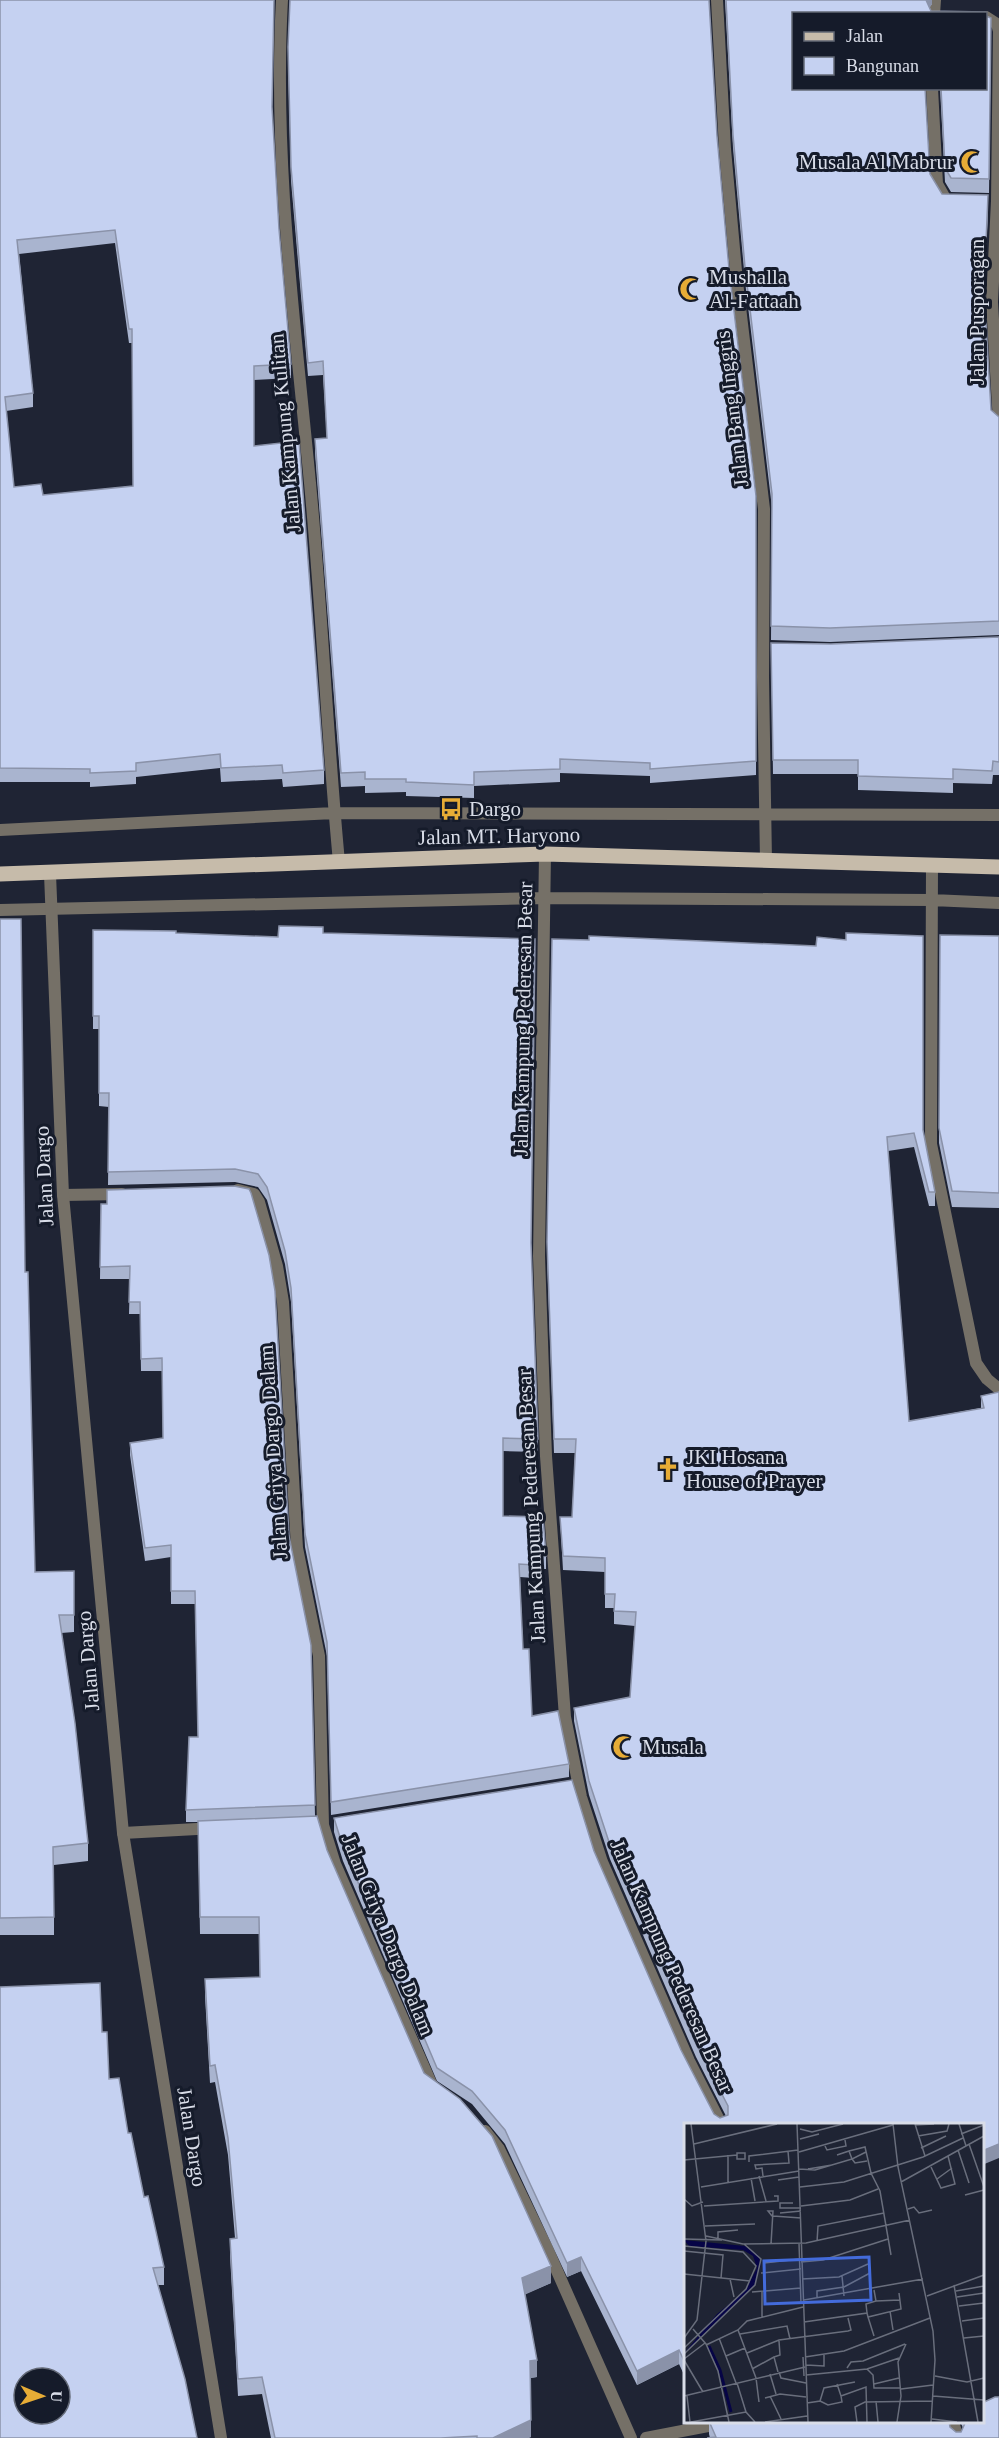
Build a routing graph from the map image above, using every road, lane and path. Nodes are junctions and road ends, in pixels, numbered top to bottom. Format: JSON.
{"nodes":[{"id":1,"x":282,"y":0,"type":"edge"},
{"id":2,"x":717,"y":0,"type":"edge"},
{"id":3,"x":987,"y":18,"type":"edge"},
{"id":4,"x":932,"y":90,"type":"edge"},
{"id":5,"x":956,"y":201,"type":"edge"},
{"id":6,"x":999,"y":423,"type":"edge"},
{"id":7,"x":334,"y":813,"type":"junction"},
{"id":8,"x":766,"y":814,"type":"junction"},
{"id":9,"x":999,"y":815,"type":"edge"},
{"id":10,"x":0,"y":830,"type":"edge"},
{"id":11,"x":545,"y":854,"type":"junction"},
{"id":12,"x":766,"y":861,"type":"junction"},
{"id":13,"x":339,"y":862,"type":"junction"},
{"id":14,"x":932,"y":865,"type":"junction"},
{"id":15,"x":999,"y":867,"type":"edge"},
{"id":16,"x":0,"y":874,"type":"edge"},
{"id":17,"x":50,"y":874,"type":"junction"},
{"id":18,"x":545,"y":898,"type":"junction"},
{"id":19,"x":932,"y":900,"type":"junction"},
{"id":20,"x":999,"y":903,"type":"edge"},
{"id":21,"x":0,"y":910,"type":"edge"},
{"id":22,"x":51,"y":910,"type":"junction"},
{"id":23,"x":230,"y":1190,"type":"edge"},
{"id":24,"x":134,"y":1194,"type":"edge"},
{"id":25,"x":63,"y":1195,"type":"junction"},
{"id":26,"x":999,"y":1389,"type":"edge"},
{"id":27,"x":224,"y":1828,"type":"edge"},
{"id":28,"x":123,"y":1833,"type":"junction"},
{"id":29,"x":448,"y":2099,"type":"edge"},
{"id":30,"x":477,"y":2122,"type":"edge"},
{"id":31,"x":720,"y":2123,"type":"edge"},
{"id":32,"x":719,"y":2423,"type":"edge"},
{"id":33,"x":954,"y":2423,"type":"edge"},
{"id":34,"x":221,"y":2438,"type":"edge"},
{"id":35,"x":631,"y":2438,"type":"edge"},
{"id":36,"x":646,"y":2438,"type":"edge"},
{"id":37,"x":958,"y":2438,"type":"edge"}],
"edges":[{"from":1,"to":7,"type":"street","name":"Jalan Kampung Kulitan"},
{"from":2,"to":8,"type":"street","name":"Jalan Bang Inggris"},
{"from":3,"to":6,"type":"street","name":"Jalan Pusporagan"},
{"from":4,"to":5,"type":"street"},
{"from":7,"to":8,"type":"street"},
{"from":7,"to":10,"type":"street"},
{"from":7,"to":13,"type":"street","name":"Jalan Kampung Kulitan"},
{"from":8,"to":9,"type":"street"},
{"from":8,"to":12,"type":"street","name":"Jalan Bang Inggris"},
{"from":11,"to":12,"type":"main road","name":"Jalan MT. Haryono"},
{"from":11,"to":13,"type":"main road","name":"Jalan MT. Haryono"},
{"from":11,"to":18,"type":"street","name":"Jalan Kampung Pederesan Besar"},
{"from":12,"to":14,"type":"main road","name":"Jalan MT. Haryono"},
{"from":13,"to":17,"type":"main road","name":"Jalan MT. Haryono"},
{"from":14,"to":15,"type":"main road","name":"Jalan MT. Haryono"},
{"from":14,"to":19,"type":"street"},
{"from":16,"to":17,"type":"main road","name":"Jalan MT. Haryono"},
{"from":17,"to":22,"type":"street","name":"Jalan Dargo"},
{"from":18,"to":19,"type":"street"},
{"from":18,"to":22,"type":"street"},
{"from":18,"to":31,"type":"street","name":"Jalan Kampung Pederesan Besar"},
{"from":19,"to":20,"type":"street"},
{"from":19,"to":26,"type":"street"},
{"from":21,"to":22,"type":"street"},
{"from":22,"to":25,"type":"street","name":"Jalan Dargo"},
{"from":23,"to":29,"type":"street","name":"Jalan Griya Dargo Dalam"},
{"from":24,"to":25,"type":"street"},
{"from":25,"to":28,"type":"street","name":"Jalan Dargo"},
{"from":27,"to":28,"type":"street"},
{"from":28,"to":34,"type":"street","name":"Jalan Dargo"},
{"from":30,"to":35,"type":"street"},
{"from":32,"to":36,"type":"street"},
{"from":33,"to":37,"type":"street"}]}
